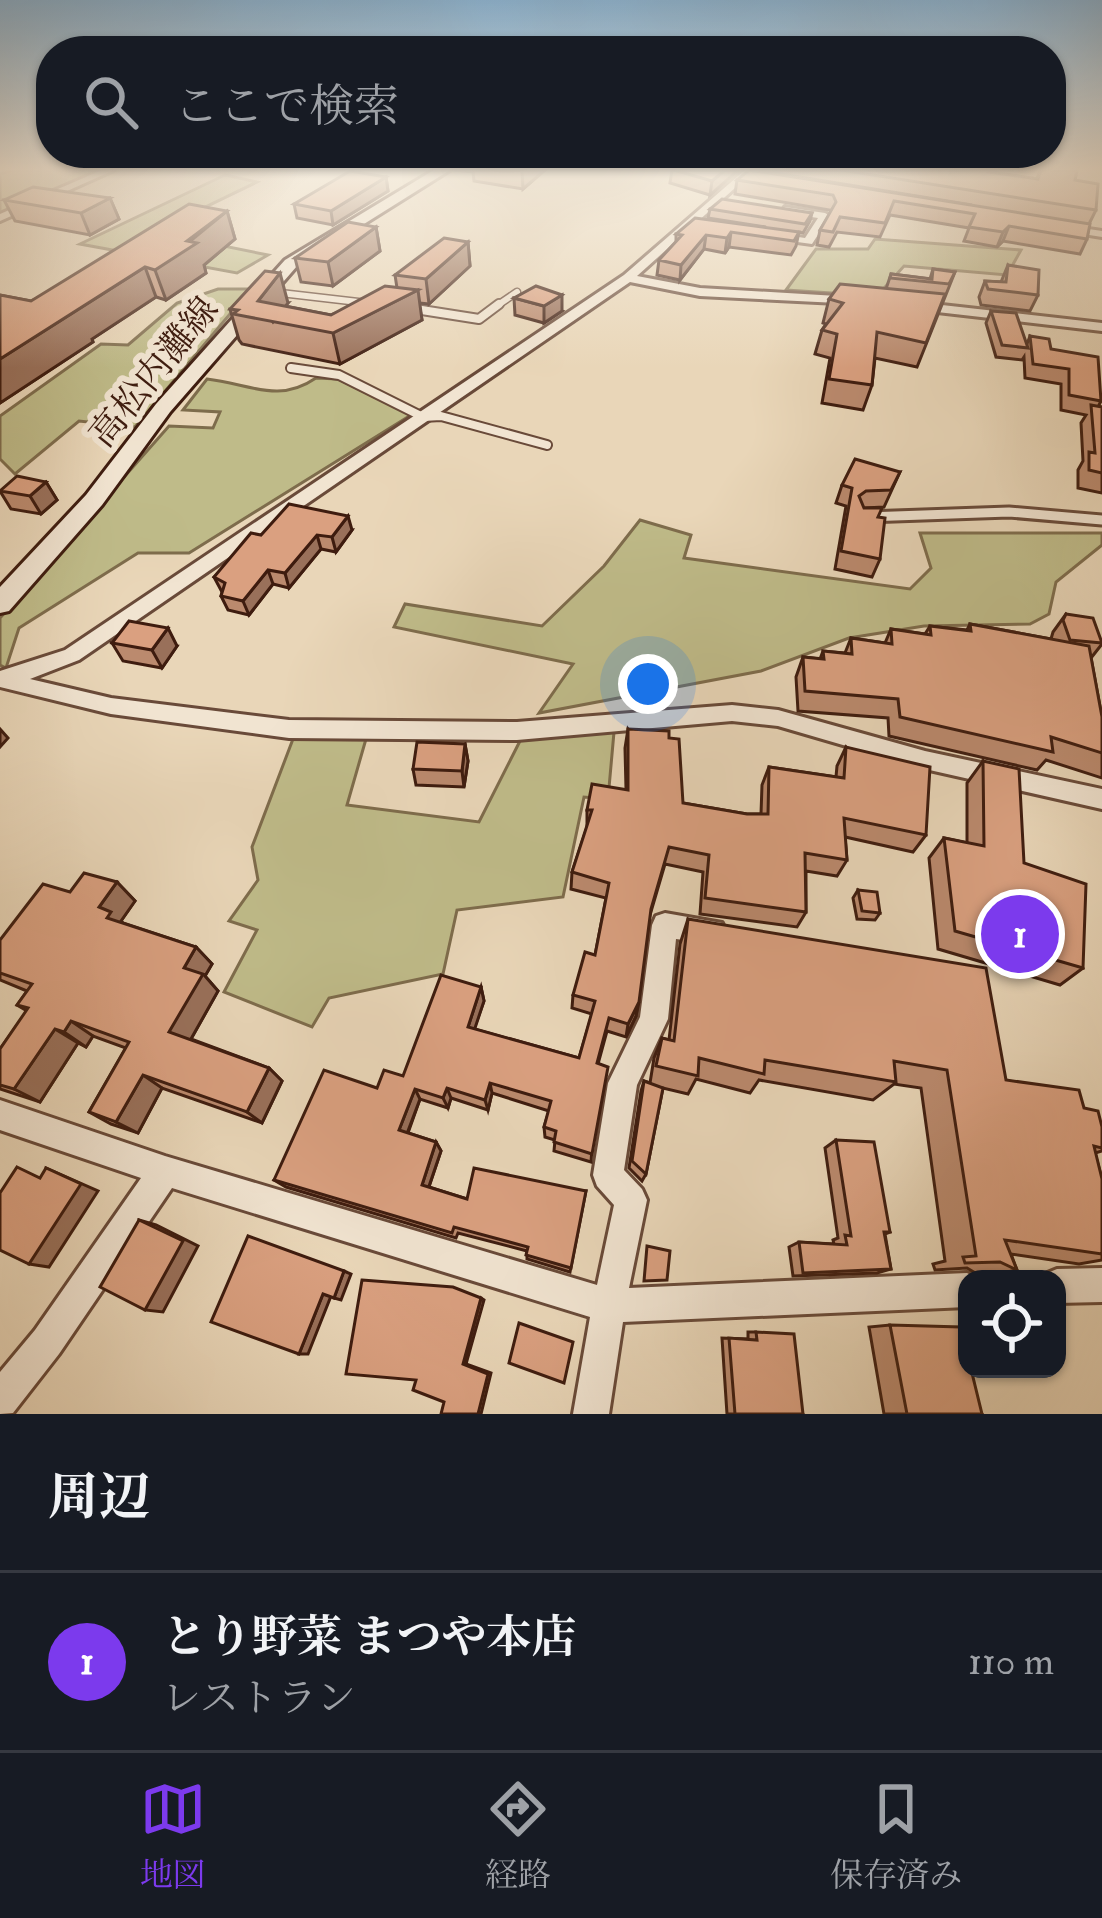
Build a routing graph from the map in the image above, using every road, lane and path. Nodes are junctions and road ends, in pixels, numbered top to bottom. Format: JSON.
{"nodes":[{"id":1,"x":335,"y":236,"type":"edge"},
{"id":2,"x":675,"y":236,"type":"edge"},
{"id":3,"x":772,"y":236,"type":"edge"},
{"id":4,"x":812,"y":236,"type":"edge"},
{"id":5,"x":628,"y":278,"type":"junction"},
{"id":6,"x":263,"y":292,"type":"junction"},
{"id":7,"x":517,"y":292,"type":"edge"},
{"id":8,"x":865,"y":301,"type":"edge"},
{"id":9,"x":368,"y":303,"type":"edge"},
{"id":10,"x":889,"y":304,"type":"edge"},
{"id":11,"x":389,"y":306,"type":"edge"},
{"id":12,"x":1102,"y":326,"type":"edge"},
{"id":13,"x":291,"y":368,"type":"dead end"},
{"id":14,"x":423,"y":417,"type":"junction"},
{"id":15,"x":547,"y":445,"type":"dead end"},
{"id":16,"x":861,"y":518,"type":"edge"},
{"id":17,"x":1102,"y":520,"type":"edge"},
{"id":18,"x":0,"y":604,"type":"edge"},
{"id":19,"x":2,"y":680,"type":"edge"},
{"id":20,"x":1102,"y":799,"type":"edge"},
{"id":21,"x":754,"y":938,"type":"edge"},
{"id":22,"x":0,"y":1115,"type":"edge"},
{"id":23,"x":165,"y":1171,"type":"junction"},
{"id":24,"x":1102,"y":1285,"type":"edge"},
{"id":25,"x":1066,"y":1286,"type":"edge"},
{"id":26,"x":958,"y":1290,"type":"edge"},
{"id":27,"x":609,"y":1306,"type":"junction"},
{"id":28,"x":0,"y":1400,"type":"edge"},
{"id":29,"x":591,"y":1414,"type":"edge"}],
"edges":[{"from":1,"to":6,"type":"main road","name":"高松内灘線"},
{"from":2,"to":5,"type":"street"},
{"from":3,"to":4,"type":"street"},
{"from":5,"to":8,"type":"street"},
{"from":5,"to":14,"type":"street"},
{"from":6,"to":9,"type":"lane"},
{"from":6,"to":18,"type":"main road","name":"高松内灘線"},
{"from":7,"to":11,"type":"lane"},
{"from":10,"to":12,"type":"street"},
{"from":13,"to":14,"type":"lane"},
{"from":14,"to":15,"type":"lane"},
{"from":14,"to":19,"type":"street"},
{"from":16,"to":17,"type":"lane"},
{"from":19,"to":20,"type":"street"},
{"from":21,"to":27,"type":"street"},
{"from":22,"to":23,"type":"street"},
{"from":23,"to":27,"type":"street"},
{"from":23,"to":28,"type":"street"},
{"from":24,"to":25,"type":"street"},
{"from":26,"to":27,"type":"street"},
{"from":27,"to":29,"type":"street"}]}
